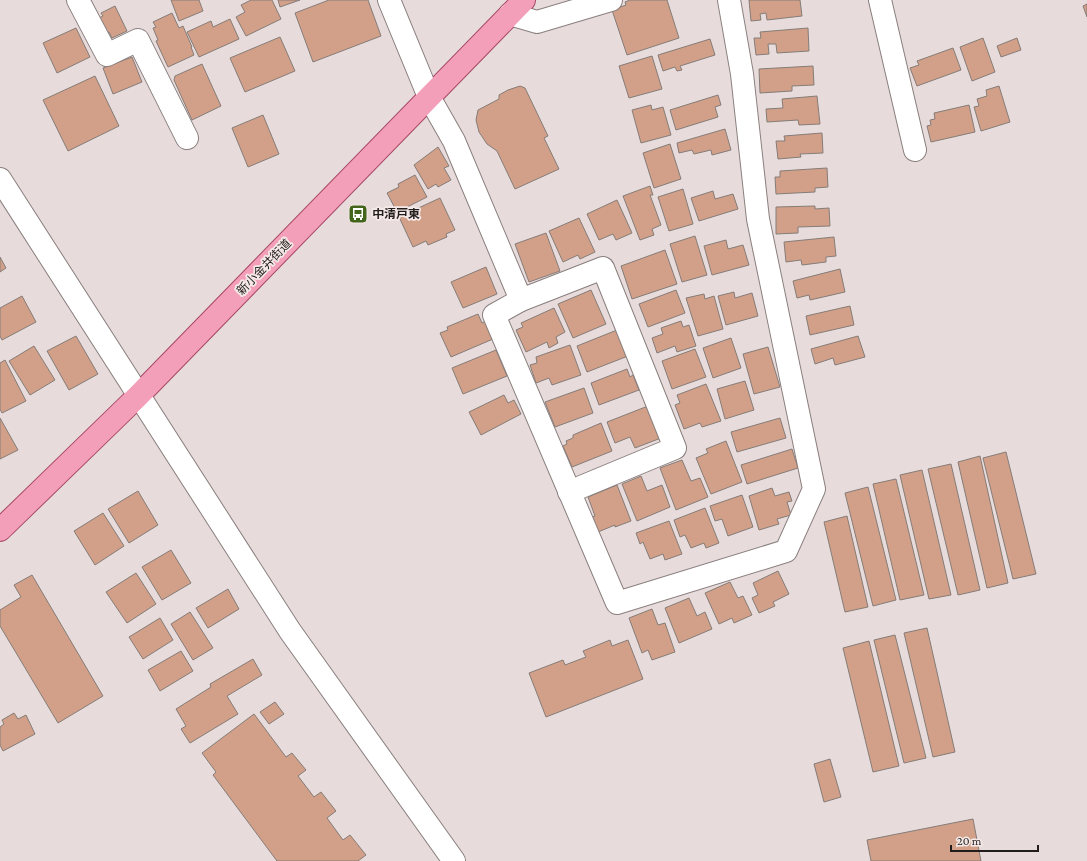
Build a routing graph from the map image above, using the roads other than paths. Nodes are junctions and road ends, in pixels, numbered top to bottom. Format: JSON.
{"nodes":[{"id":1,"x":78,"y":0,"type":"edge"},
{"id":2,"x":389,"y":0,"type":"edge"},
{"id":3,"x":611,"y":0,"type":"edge"},
{"id":4,"x":729,"y":0,"type":"edge"},
{"id":5,"x":880,"y":0,"type":"edge"},
{"id":6,"x":517,"y":7,"type":"edge"},
{"id":7,"x":429,"y":97,"type":"junction"},
{"id":8,"x":187,"y":138,"type":"dead end"},
{"id":9,"x":915,"y":150,"type":"dead end"},
{"id":10,"x":0,"y":179,"type":"edge"},
{"id":11,"x":521,"y":300,"type":"junction"},
{"id":12,"x":138,"y":396,"type":"junction"},
{"id":13,"x":569,"y":492,"type":"junction"},
{"id":14,"x":0,"y":530,"type":"edge"},
{"id":15,"x":454,"y":861,"type":"edge"}],
"edges":[{"from":1,"to":8,"type":"street"},
{"from":2,"to":7,"type":"street"},
{"from":3,"to":6,"type":"street"},
{"from":4,"to":13,"type":"street"},
{"from":5,"to":9,"type":"street"},
{"from":6,"to":7,"type":"main road","name":"新小金井街道"},
{"from":7,"to":11,"type":"street"},
{"from":7,"to":12,"type":"main road","name":"新小金井街道"},
{"from":10,"to":12,"type":"street"},
{"from":11,"to":13,"type":"street"},
{"from":11,"to":13,"type":"street"},
{"from":12,"to":14,"type":"main road","name":"新小金井街道"},
{"from":12,"to":15,"type":"street"}]}
